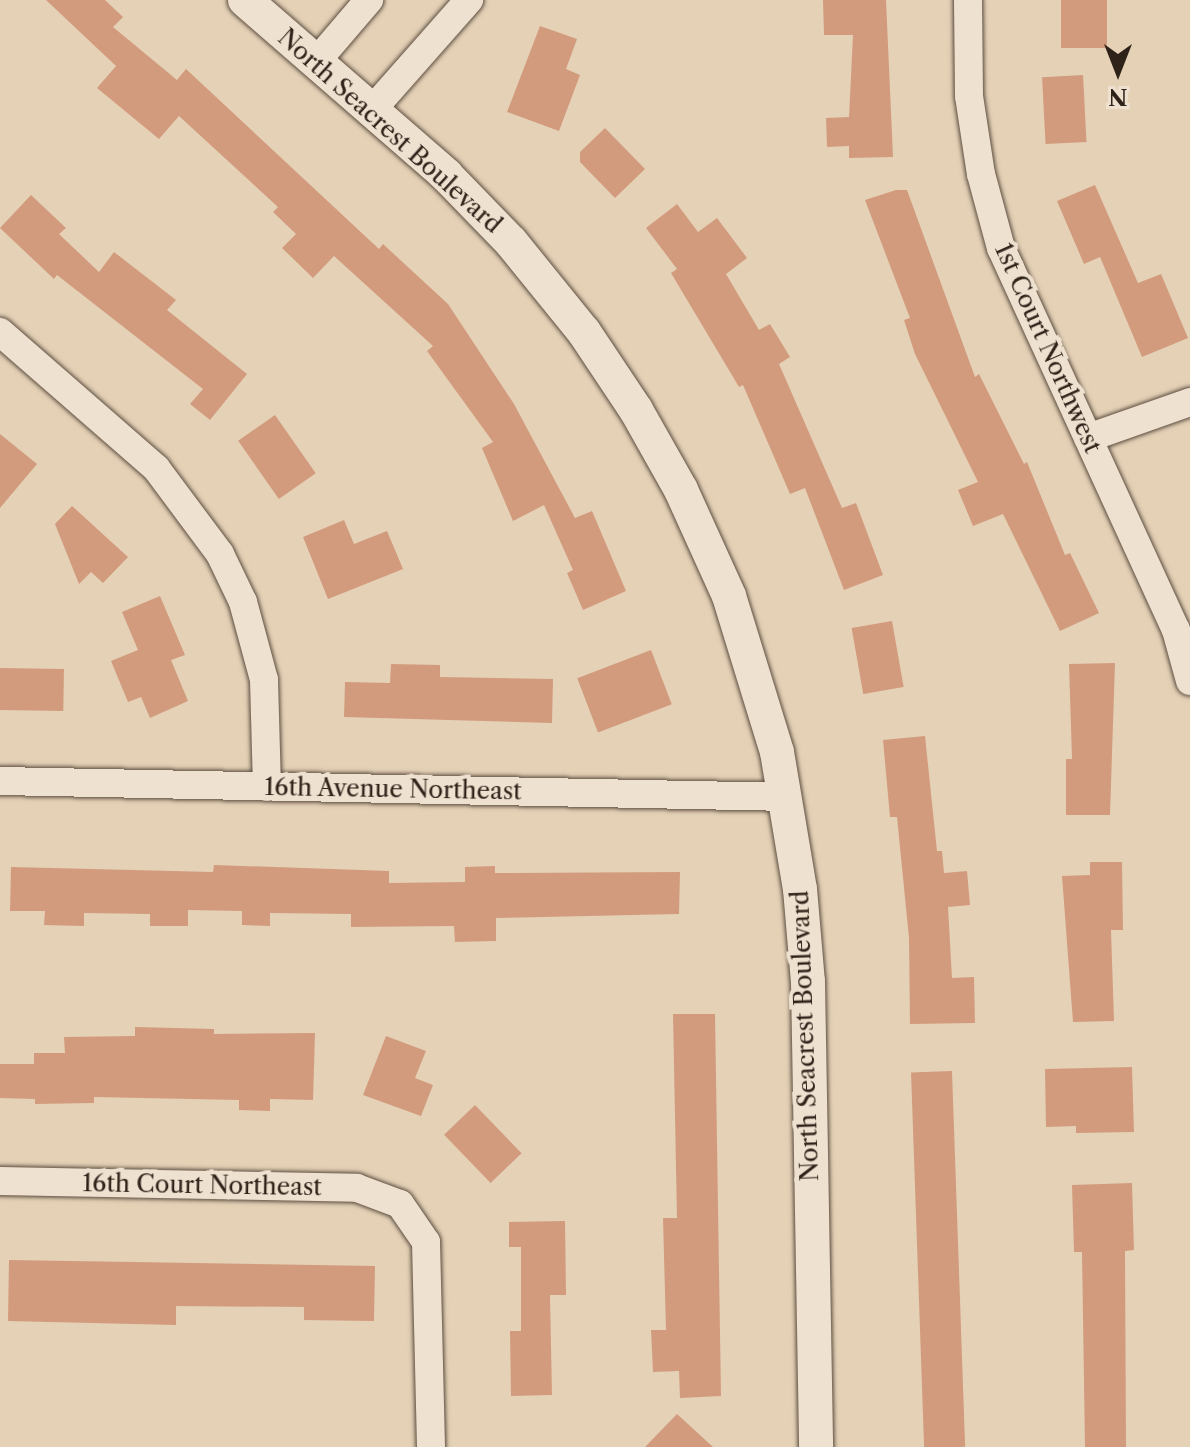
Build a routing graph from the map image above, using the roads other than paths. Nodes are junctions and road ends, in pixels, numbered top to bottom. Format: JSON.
{"nodes":[{"id":1,"x":245,"y":0,"type":"edge"},
{"id":2,"x":369,"y":0,"type":"edge"},
{"id":3,"x":469,"y":0,"type":"edge"},
{"id":4,"x":968,"y":0,"type":"edge"},
{"id":5,"x":316,"y":62,"type":"junction"},
{"id":6,"x":372,"y":110,"type":"junction"},
{"id":7,"x":0,"y":332,"type":"edge"},
{"id":8,"x":1190,"y":402,"type":"edge"},
{"id":9,"x":1088,"y":438,"type":"junction"},
{"id":10,"x":1190,"y":681,"type":"edge"},
{"id":11,"x":0,"y":781,"type":"edge"},
{"id":12,"x":267,"y":787,"type":"junction"},
{"id":13,"x":787,"y":797,"type":"junction"},
{"id":14,"x":0,"y":1181,"type":"edge"},
{"id":15,"x":431,"y":1447,"type":"edge"},
{"id":16,"x":816,"y":1447,"type":"edge"}],
"edges":[{"from":1,"to":5,"type":"street","name":"North Seacrest Boulevard"},
{"from":2,"to":5,"type":"street"},
{"from":3,"to":6,"type":"street"},
{"from":4,"to":9,"type":"street","name":"1st Court Northwest"},
{"from":5,"to":6,"type":"street","name":"North Seacrest Boulevard"},
{"from":6,"to":13,"type":"street","name":"North Seacrest Boulevard"},
{"from":7,"to":12,"type":"street"},
{"from":8,"to":9,"type":"street"},
{"from":9,"to":10,"type":"street","name":"1st Court Northwest"},
{"from":11,"to":12,"type":"street","name":"16th Avenue Northeast"},
{"from":12,"to":13,"type":"street","name":"16th Avenue Northeast"},
{"from":13,"to":16,"type":"street","name":"North Seacrest Boulevard"},
{"from":14,"to":15,"type":"street","name":"16th Court Northeast"}]}
